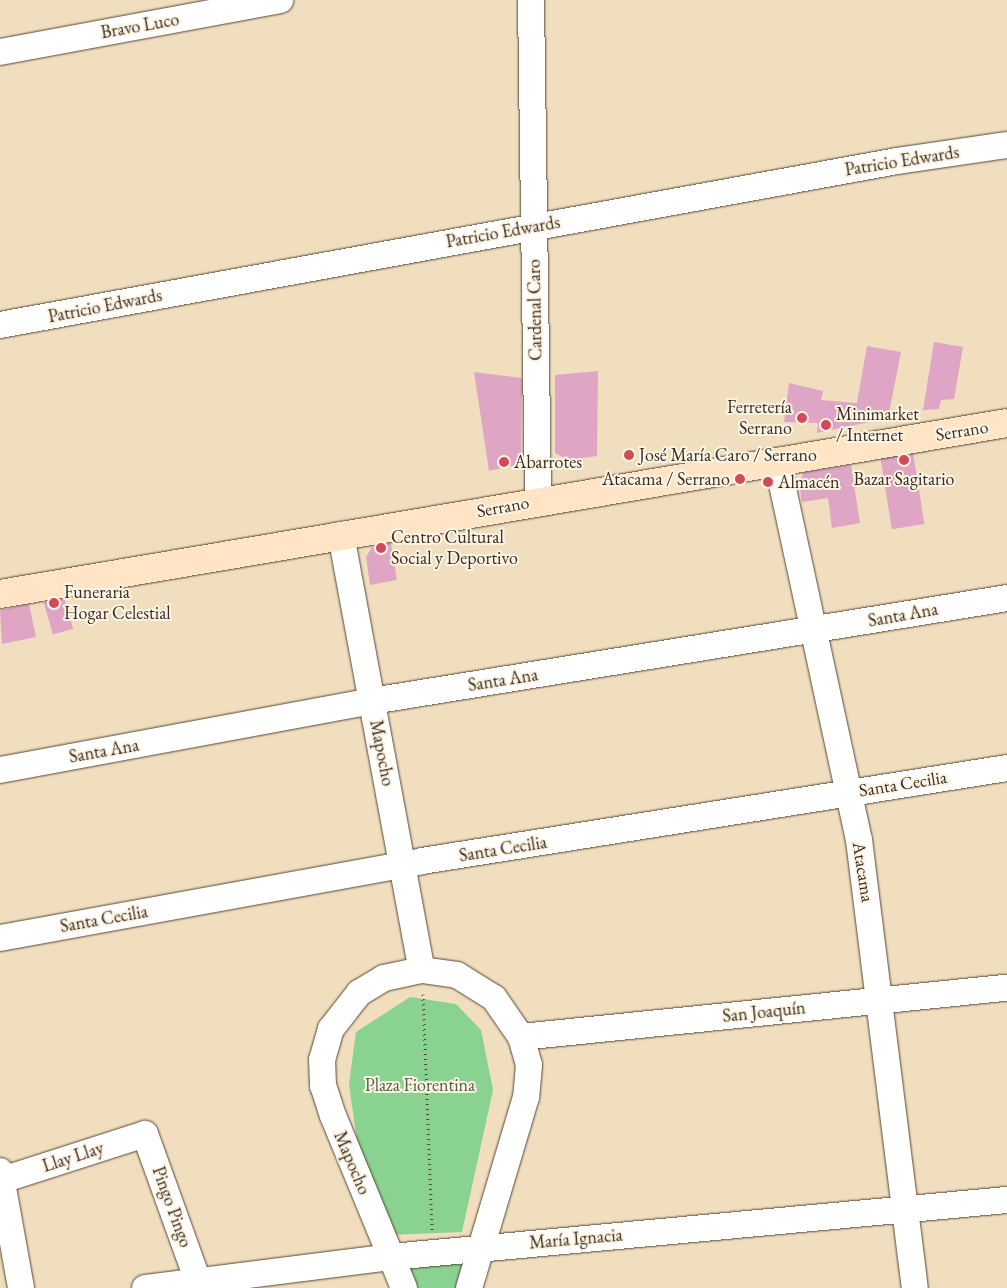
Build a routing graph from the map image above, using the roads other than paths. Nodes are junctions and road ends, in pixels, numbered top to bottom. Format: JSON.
{"nodes":[{"id":1,"x":280,"y":0,"type":"edge"},
{"id":2,"x":531,"y":0,"type":"edge"},
{"id":3,"x":0,"y":52,"type":"edge"},
{"id":4,"x":1007,"y":145,"type":"edge"},
{"id":5,"x":534,"y":226,"type":"junction"},
{"id":6,"x":0,"y":325,"type":"edge"},
{"id":7,"x":1007,"y":423,"type":"edge"},
{"id":8,"x":777,"y":461,"type":"junction"},
{"id":9,"x":538,"y":501,"type":"junction"},
{"id":10,"x":341,"y":535,"type":"junction"},
{"id":11,"x":0,"y":594,"type":"edge"},
{"id":12,"x":1007,"y":598,"type":"edge"},
{"id":13,"x":814,"y":630,"type":"junction"},
{"id":14,"x":372,"y":701,"type":"junction"},
{"id":15,"x":1007,"y":768,"type":"edge"},
{"id":16,"x":0,"y":770,"type":"edge"},
{"id":17,"x":850,"y":793,"type":"junction"},
{"id":18,"x":402,"y":865,"type":"junction"},
{"id":19,"x":0,"y":938,"type":"edge"},
{"id":20,"x":422,"y":970,"type":"junction"},
{"id":21,"x":1007,"y":988,"type":"edge"},
{"id":22,"x":880,"y":1000,"type":"junction"},
{"id":23,"x":520,"y":1037,"type":"junction"},
{"id":24,"x":145,"y":1134,"type":"joint"},
{"id":25,"x":1,"y":1176,"type":"edge"},
{"id":26,"x":1007,"y":1200,"type":"edge"},
{"id":27,"x":905,"y":1208,"type":"junction"},
{"id":28,"x":481,"y":1248,"type":"junction"},
{"id":29,"x":391,"y":1257,"type":"junction"},
{"id":30,"x":209,"y":1283,"type":"edge"},
{"id":31,"x":21,"y":1288,"type":"edge"},
{"id":32,"x":145,"y":1288,"type":"edge"},
{"id":33,"x":404,"y":1288,"type":"edge"},
{"id":34,"x":469,"y":1288,"type":"edge"},
{"id":35,"x":915,"y":1288,"type":"edge"}],
"edges":[{"from":1,"to":3,"type":"street","name":"Bravo Luco"},
{"from":2,"to":5,"type":"street","name":"Cardenal Caro"},
{"from":4,"to":5,"type":"street","name":"Patricio Edwards"},
{"from":5,"to":6,"type":"street","name":"Patricio Edwards"},
{"from":5,"to":9,"type":"street","name":"Cardenal Caro"},
{"from":7,"to":8,"type":"main road","name":"Serrano"},
{"from":8,"to":9,"type":"main road","name":"Serrano"},
{"from":8,"to":13,"type":"street","name":"Atacama"},
{"from":9,"to":10,"type":"main road","name":"Serrano"},
{"from":10,"to":11,"type":"main road","name":"Serrano"},
{"from":10,"to":14,"type":"street","name":"Mapocho"},
{"from":12,"to":13,"type":"street","name":"Santa Ana"},
{"from":13,"to":14,"type":"street","name":"Santa Ana"},
{"from":13,"to":17,"type":"street","name":"Atacama"},
{"from":14,"to":16,"type":"street","name":"Santa Ana"},
{"from":14,"to":18,"type":"street","name":"Mapocho"},
{"from":15,"to":17,"type":"street","name":"Santa Cecilia"},
{"from":17,"to":18,"type":"street","name":"Santa Cecilia"},
{"from":17,"to":22,"type":"street","name":"Atacama"},
{"from":18,"to":19,"type":"street","name":"Santa Cecilia"},
{"from":18,"to":20,"type":"street","name":"Mapocho"},
{"from":20,"to":23,"type":"street","name":"Mapocho"},
{"from":20,"to":29,"type":"street","name":"Mapocho"},
{"from":21,"to":22,"type":"street","name":"San Joaquín"},
{"from":22,"to":23,"type":"street","name":"San Joaquín"},
{"from":22,"to":27,"type":"street","name":"Atacama"},
{"from":23,"to":28,"type":"street","name":"Mapocho"},
{"from":24,"to":25,"type":"street","name":"Llay Llay"},
{"from":24,"to":30,"type":"street","name":"Pingo Pingo"},
{"from":25,"to":31,"type":"street"},
{"from":26,"to":27,"type":"street","name":"María Ignacia"},
{"from":27,"to":28,"type":"street","name":"María Ignacia"},
{"from":27,"to":35,"type":"street","name":"Atacama"},
{"from":28,"to":29,"type":"street","name":"María Ignacia"},
{"from":28,"to":34,"type":"street","name":"Mapocho"},
{"from":29,"to":30,"type":"street","name":"María Ignacia"},
{"from":29,"to":33,"type":"street","name":"Mapocho"},
{"from":30,"to":32,"type":"street","name":"María Ignacia"}]}
